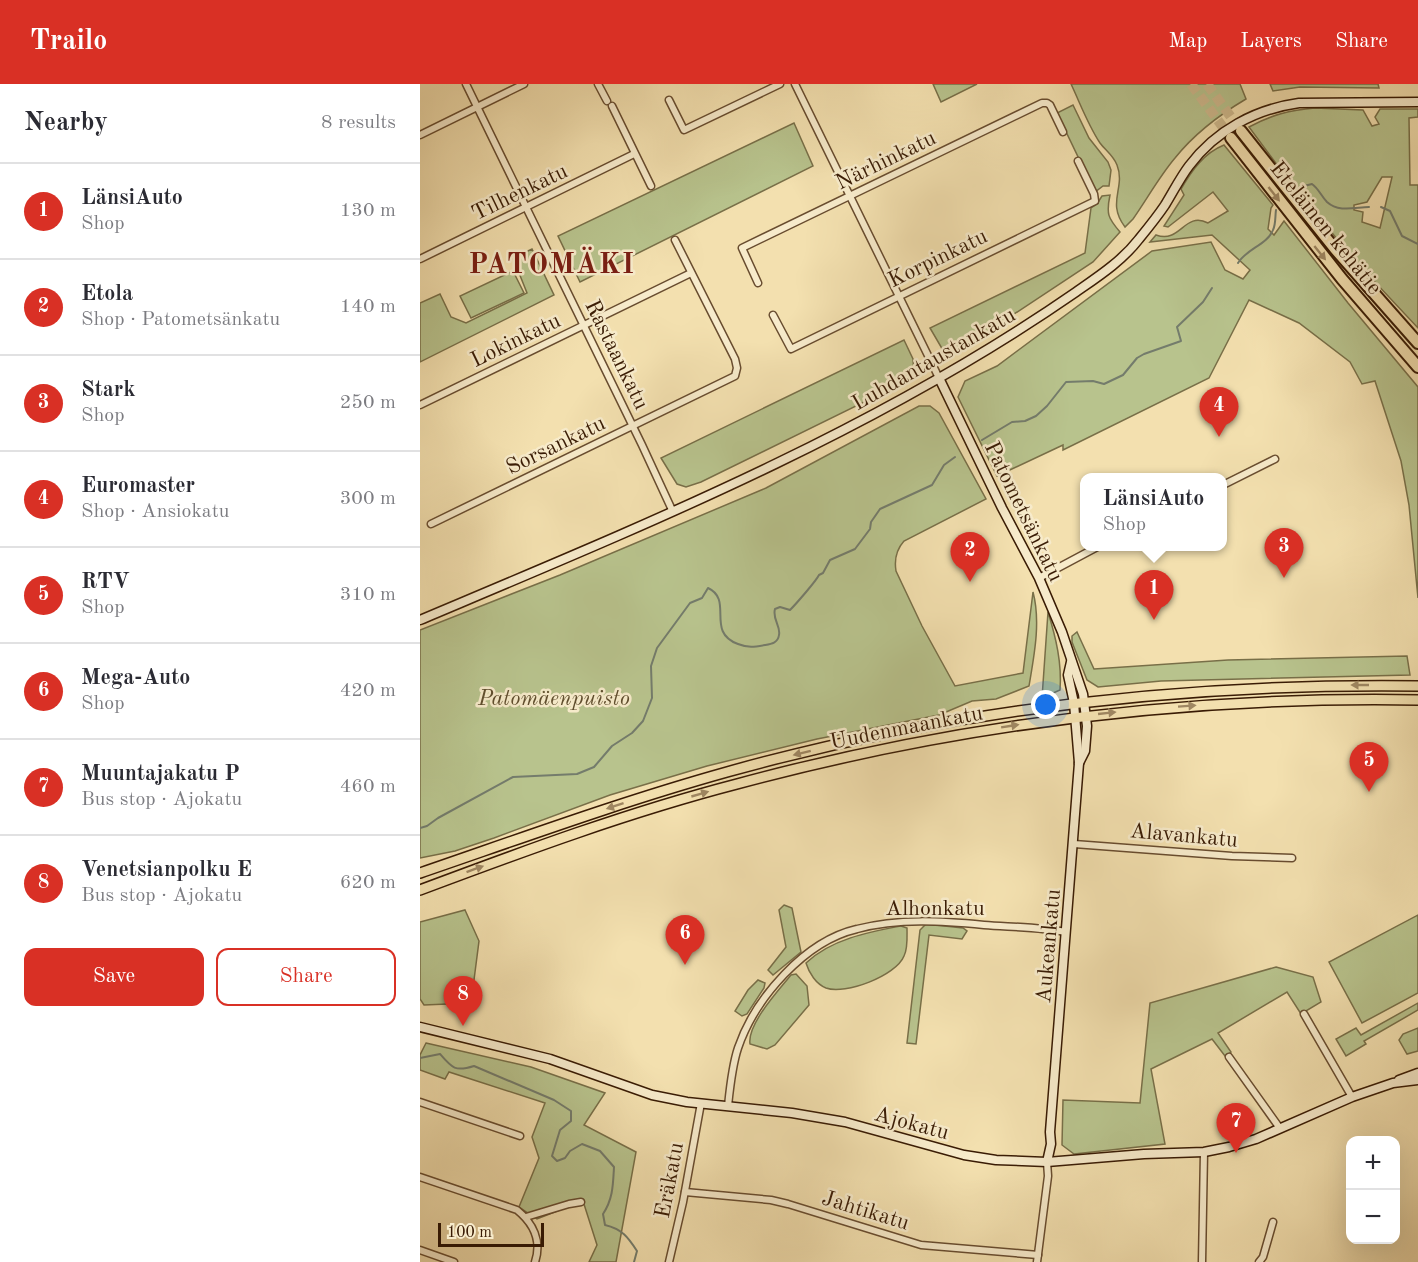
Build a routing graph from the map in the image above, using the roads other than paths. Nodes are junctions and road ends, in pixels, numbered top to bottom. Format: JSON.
{"nodes":[{"id":1,"x":466,"y":84,"type":"edge"},
{"id":2,"x":524,"y":84,"type":"edge"},
{"id":3,"x":598,"y":84,"type":"edge"},
{"id":4,"x":780,"y":84,"type":"edge"},
{"id":5,"x":795,"y":84,"type":"edge"},
{"id":6,"x":669,"y":100,"type":"dead end"},
{"id":7,"x":606,"y":101,"type":"dead end"},
{"id":8,"x":1418,"y":102,"type":"edge"},
{"id":9,"x":612,"y":106,"type":"dead end"},
{"id":10,"x":477,"y":107,"type":"junction"},
{"id":11,"x":1241,"y":131,"type":"tunnel mouth"},
{"id":12,"x":1064,"y":132,"type":"dead end"},
{"id":13,"x":420,"y":135,"type":"edge"},
{"id":14,"x":1231,"y":138,"type":"tunnel mouth"},
{"id":15,"x":634,"y":154,"type":"junction"},
{"id":16,"x":1078,"y":161,"type":"dead end"},
{"id":17,"x":651,"y":186,"type":"dead end"},
{"id":18,"x":850,"y":196,"type":"junction"},
{"id":19,"x":527,"y":208,"type":"junction"},
{"id":20,"x":675,"y":240,"type":"dead end"},
{"id":21,"x":420,"y":259,"type":"edge"},
{"id":22,"x":691,"y":273,"type":"junction"},
{"id":23,"x":1361,"y":279,"type":"junction"},
{"id":24,"x":758,"y":283,"type":"dead end"},
{"id":25,"x":1350,"y":289,"type":"junction"},
{"id":26,"x":898,"y":297,"type":"junction"},
{"id":27,"x":773,"y":315,"type":"dead end"},
{"id":28,"x":584,"y":326,"type":"junction"},
{"id":29,"x":1418,"y":337,"type":"edge"},
{"id":30,"x":1418,"y":343,"type":"edge"},
{"id":31,"x":1418,"y":367,"type":"edge"},
{"id":32,"x":1418,"y":375,"type":"edge"},
{"id":33,"x":939,"y":378,"type":"junction"},
{"id":34,"x":420,"y":405,"type":"edge"},
{"id":35,"x":633,"y":426,"type":"junction"},
{"id":36,"x":1275,"y":459,"type":"dead end"},
{"id":37,"x":1227,"y":483,"type":"edge"},
{"id":38,"x":673,"y":512,"type":"junction"},
{"id":39,"x":431,"y":524,"type":"dead end"},
{"id":40,"x":1090,"y":551,"type":"edge"},
{"id":41,"x":1039,"y":578,"type":"junction"},
{"id":42,"x":420,"y":620,"type":"edge"},
{"id":43,"x":1418,"y":686,"type":"edge"},
{"id":44,"x":1418,"y":700,"type":"edge"},
{"id":45,"x":1079,"y":702,"type":"junction"},
{"id":46,"x":1081,"y":716,"type":"junction"},
{"id":47,"x":1074,"y":844,"type":"junction"},
{"id":48,"x":1292,"y":858,"type":"dead end"},
{"id":49,"x":420,"y":873,"type":"edge"},
{"id":50,"x":420,"y":890,"type":"edge"},
{"id":51,"x":1066,"y":932,"type":"junction"},
{"id":52,"x":1304,"y":1014,"type":"dead end"},
{"id":53,"x":420,"y":1027,"type":"edge"},
{"id":54,"x":1229,"y":1057,"type":"dead end"},
{"id":55,"x":1418,"y":1073,"type":"edge"},
{"id":56,"x":1418,"y":1080,"type":"edge"},
{"id":57,"x":1394,"y":1083,"type":"junction"},
{"id":58,"x":1352,"y":1097,"type":"junction"},
{"id":59,"x":420,"y":1102,"type":"edge"},
{"id":60,"x":701,"y":1103,"type":"junction"},
{"id":61,"x":728,"y":1106,"type":"junction"},
{"id":62,"x":1279,"y":1127,"type":"junction"},
{"id":63,"x":520,"y":1136,"type":"dead end"},
{"id":64,"x":1204,"y":1152,"type":"junction"},
{"id":65,"x":1047,"y":1162,"type":"junction"},
{"id":66,"x":420,"y":1177,"type":"edge"},
{"id":67,"x":685,"y":1192,"type":"junction"},
{"id":68,"x":581,"y":1203,"type":"dead end"},
{"id":69,"x":526,"y":1217,"type":"junction"},
{"id":70,"x":1273,"y":1222,"type":"dead end"},
{"id":71,"x":420,"y":1250,"type":"edge"},
{"id":72,"x":1037,"y":1258,"type":"edge"},
{"id":73,"x":454,"y":1262,"type":"edge"},
{"id":74,"x":535,"y":1262,"type":"edge"},
{"id":75,"x":669,"y":1262,"type":"edge"},
{"id":76,"x":1202,"y":1262,"type":"edge"},
{"id":77,"x":1259,"y":1262,"type":"edge"}],
"edges":[{"from":1,"to":10,"type":"street","name":"Rastaankatu"},
{"from":2,"to":10,"type":"street"},
{"from":3,"to":7,"type":"street"},
{"from":4,"to":6,"type":"street"},
{"from":5,"to":18,"type":"street"},
{"from":8,"to":33,"type":"street","name":"Luhdantaustankatu"},
{"from":9,"to":15,"type":"street"},
{"from":10,"to":13,"type":"street"},
{"from":10,"to":19,"type":"street","name":"Rastaankatu"},
{"from":11,"to":23,"type":"highway","name":"Eteläinen kehätie"},
{"from":12,"to":18,"type":"street","name":"Närhinkatu"},
{"from":14,"to":25,"type":"highway","name":"Eteläinen kehätie","one_way":true},
{"from":15,"to":17,"type":"street"},
{"from":15,"to":19,"type":"street","name":"Tilhenkatu"},
{"from":16,"to":26,"type":"street","name":"Korpinkatu"},
{"from":18,"to":24,"type":"street","name":"Närhinkatu"},
{"from":18,"to":26,"type":"street"},
{"from":19,"to":21,"type":"street","name":"Tilhenkatu"},
{"from":19,"to":28,"type":"street","name":"Rastaankatu"},
{"from":20,"to":22,"type":"street"},
{"from":22,"to":28,"type":"street","name":"Lokinkatu"},
{"from":22,"to":35,"type":"street","name":"Sorsankatu"},
{"from":23,"to":29,"type":"highway"},
{"from":23,"to":30,"type":"highway","name":"Eteläinen kehätie"},
{"from":25,"to":31,"type":"highway","name":"Eteläinen kehätie"},
{"from":25,"to":32,"type":"highway"},
{"from":26,"to":27,"type":"street","name":"Korpinkatu"},
{"from":26,"to":33,"type":"street"},
{"from":28,"to":34,"type":"street","name":"Lokinkatu"},
{"from":28,"to":35,"type":"street","name":"Rastaankatu"},
{"from":33,"to":38,"type":"street","name":"Luhdantaustankatu"},
{"from":33,"to":41,"type":"street","name":"Patometsänkatu"},
{"from":35,"to":38,"type":"street","name":"Rastaankatu"},
{"from":35,"to":39,"type":"street","name":"Sorsankatu"},
{"from":36,"to":37,"type":"street"},
{"from":38,"to":42,"type":"street","name":"Luhdantaustankatu"},
{"from":40,"to":41,"type":"street"},
{"from":41,"to":45,"type":"street","name":"Patometsänkatu"},
{"from":43,"to":45,"type":"main road","name":"Uudenmaankatu","one_way":true},
{"from":46,"to":44,"type":"main road","name":"Uudenmaankatu","one_way":true},
{"from":45,"to":46,"type":"street","name":"Patometsänkatu"},
{"from":45,"to":49,"type":"main road","name":"Uudenmaankatu","one_way":true},
{"from":46,"to":47,"type":"street","name":"Aukeankatu"},
{"from":50,"to":46,"type":"main road","name":"Uudenmaankatu","one_way":true},
{"from":47,"to":48,"type":"street","name":"Alavankatu"},
{"from":47,"to":51,"type":"street","name":"Aukeankatu"},
{"from":51,"to":61,"type":"street","name":"Alhonkatu"},
{"from":51,"to":65,"type":"street","name":"Aukeankatu"},
{"from":52,"to":58,"type":"street"},
{"from":53,"to":60,"type":"street","name":"Ajokatu"},
{"from":54,"to":62,"type":"street"},
{"from":55,"to":57,"type":"street","name":"Ajokatu"},
{"from":56,"to":57,"type":"street","name":"Ajokatu"},
{"from":57,"to":58,"type":"street","name":"Ajokatu"},
{"from":58,"to":62,"type":"street","name":"Ajokatu"},
{"from":59,"to":63,"type":"street"},
{"from":60,"to":61,"type":"street","name":"Ajokatu"},
{"from":60,"to":67,"type":"street","name":"Eräkatu"},
{"from":61,"to":65,"type":"street","name":"Ajokatu"},
{"from":62,"to":64,"type":"street","name":"Ajokatu"},
{"from":64,"to":65,"type":"street","name":"Ajokatu"},
{"from":64,"to":76,"type":"street"},
{"from":65,"to":72,"type":"street"},
{"from":66,"to":69,"type":"street"},
{"from":67,"to":72,"type":"street","name":"Jahtikatu"},
{"from":67,"to":75,"type":"street","name":"Eräkatu"},
{"from":68,"to":69,"type":"street"},
{"from":69,"to":74,"type":"street"},
{"from":70,"to":77,"type":"street"},
{"from":71,"to":73,"type":"street"}]}
